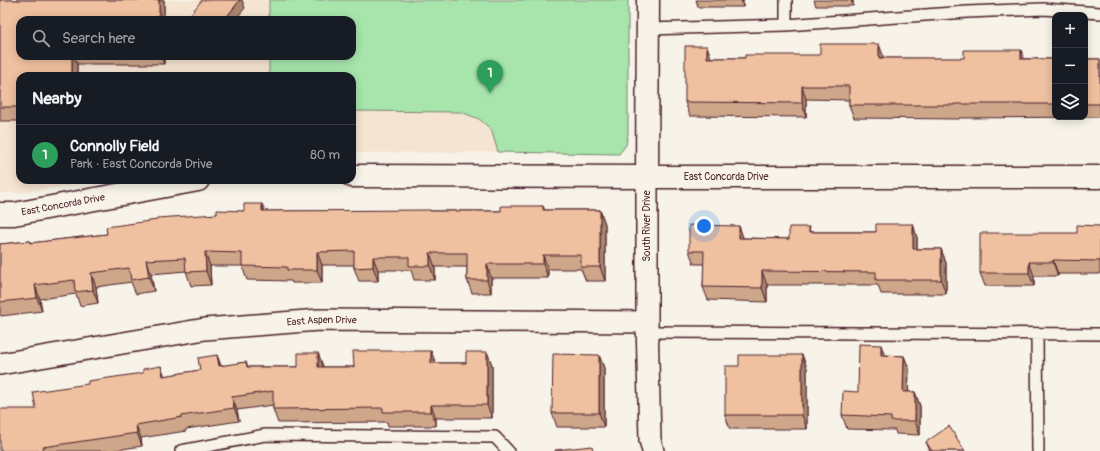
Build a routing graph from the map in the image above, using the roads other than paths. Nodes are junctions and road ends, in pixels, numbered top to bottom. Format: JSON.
{"nodes":[{"id":1,"x":648,"y":0,"type":"edge"},
{"id":2,"x":786,"y":0,"type":"edge"},
{"id":3,"x":1100,"y":13,"type":"edge"},
{"id":4,"x":786,"y":25,"type":"junction"},
{"id":5,"x":648,"y":29,"type":"junction"},
{"id":6,"x":356,"y":176,"type":"edge"},
{"id":7,"x":647,"y":177,"type":"junction"},
{"id":8,"x":1100,"y":177,"type":"edge"},
{"id":9,"x":176,"y":184,"type":"edge"},
{"id":10,"x":0,"y":214,"type":"edge"},
{"id":11,"x":648,"y":327,"type":"junction"},
{"id":12,"x":1037,"y":334,"type":"junction"},
{"id":13,"x":1100,"y":334,"type":"edge"},
{"id":14,"x":0,"y":364,"type":"edge"},
{"id":15,"x":181,"y":451,"type":"edge"},
{"id":16,"x":508,"y":451,"type":"edge"},
{"id":17,"x":653,"y":451,"type":"edge"},
{"id":18,"x":1038,"y":451,"type":"edge"}],
"edges":[{"from":1,"to":5,"type":"street","name":"South River Drive"},
{"from":2,"to":4,"type":"lane"},
{"from":3,"to":4,"type":"lane"},
{"from":4,"to":5,"type":"lane"},
{"from":5,"to":7,"type":"street","name":"South River Drive"},
{"from":6,"to":7,"type":"street","name":"East Concorda Drive"},
{"from":7,"to":8,"type":"street","name":"East Concorda Drive"},
{"from":7,"to":11,"type":"street","name":"South River Drive"},
{"from":9,"to":10,"type":"street","name":"East Concorda Drive"},
{"from":11,"to":12,"type":"lane"},
{"from":11,"to":14,"type":"street","name":"East Aspen Drive"},
{"from":11,"to":17,"type":"street","name":"South River Drive"},
{"from":12,"to":13,"type":"lane"},
{"from":12,"to":18,"type":"lane"},
{"from":15,"to":16,"type":"lane"}]}
